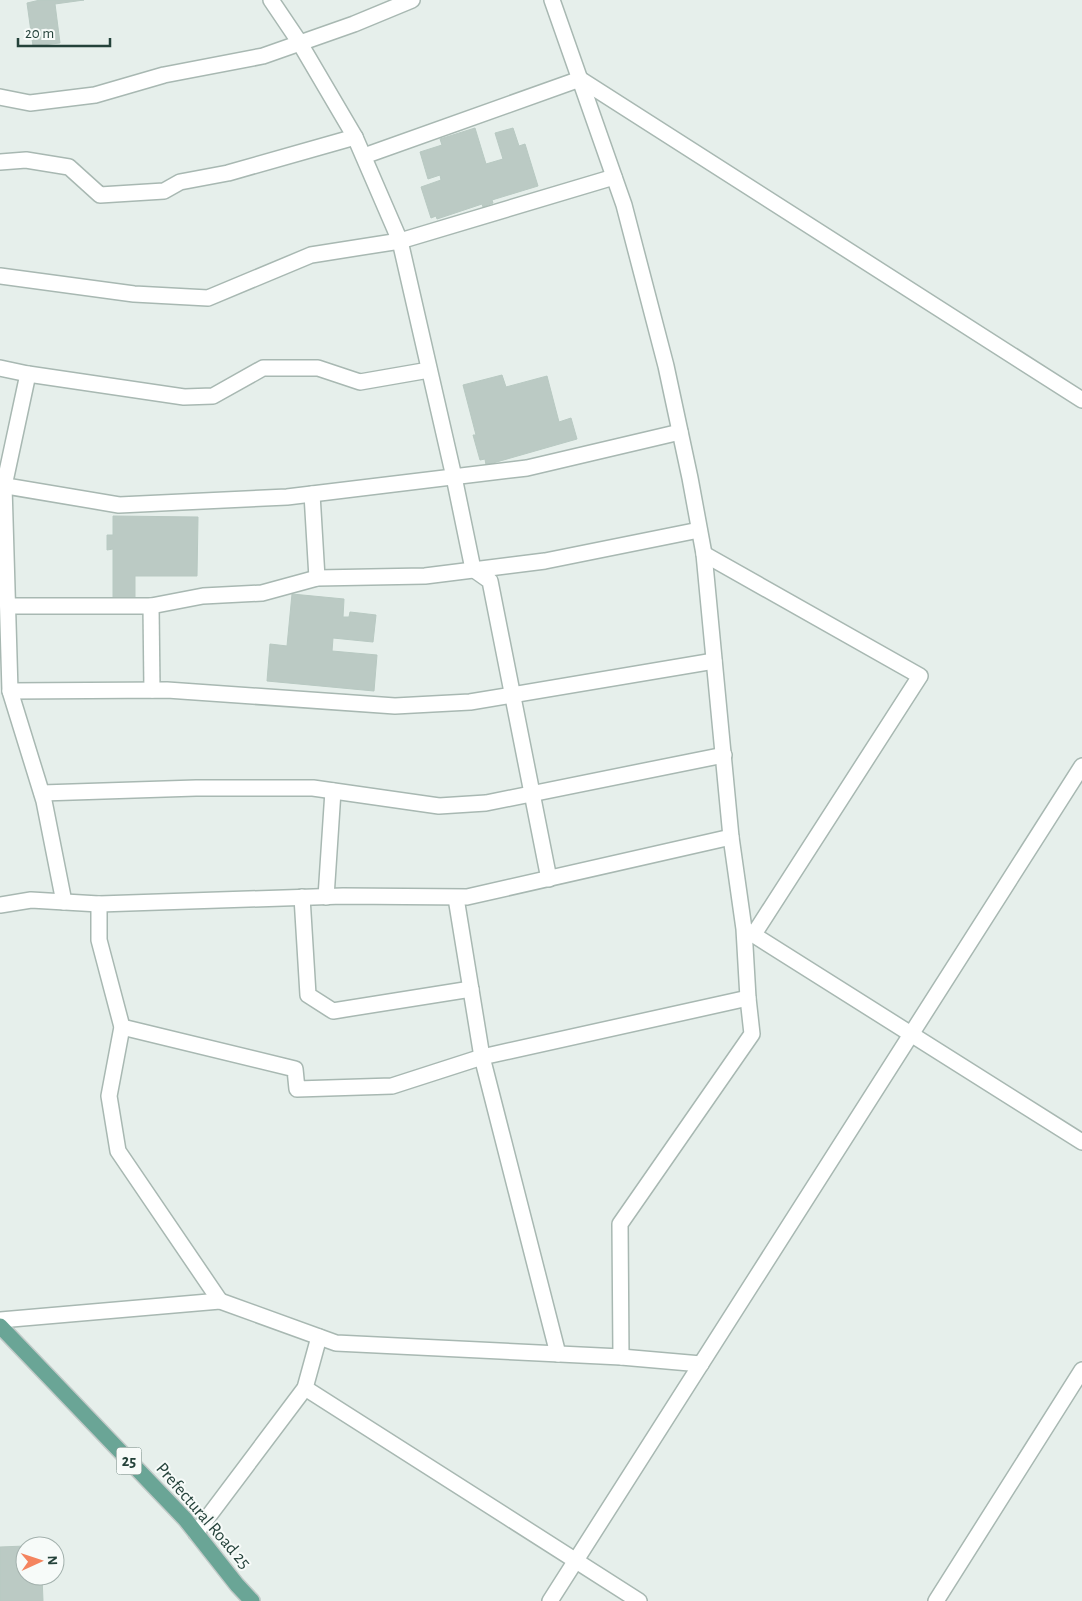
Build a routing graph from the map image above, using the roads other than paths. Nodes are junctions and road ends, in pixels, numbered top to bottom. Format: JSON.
{"nodes":[{"id":1,"x":271,"y":0,"type":"edge"},
{"id":2,"x":412,"y":0,"type":"edge"},
{"id":3,"x":552,"y":0,"type":"edge"},
{"id":4,"x":299,"y":43,"type":"junction"},
{"id":5,"x":580,"y":79,"type":"junction"},
{"id":6,"x":0,"y":97,"type":"edge"},
{"id":7,"x":355,"y":137,"type":"junction"},
{"id":8,"x":364,"y":156,"type":"junction"},
{"id":9,"x":0,"y":162,"type":"edge"},
{"id":10,"x":614,"y":178,"type":"junction"},
{"id":11,"x":400,"y":241,"type":"junction"},
{"id":12,"x":0,"y":276,"type":"edge"},
{"id":13,"x":0,"y":368,"type":"edge"},
{"id":14,"x":430,"y":370,"type":"junction"},
{"id":15,"x":28,"y":374,"type":"junction"},
{"id":16,"x":1082,"y":400,"type":"edge"},
{"id":17,"x":680,"y":432,"type":"junction"},
{"id":18,"x":454,"y":477,"type":"junction"},
{"id":19,"x":2,"y":486,"type":"edge"},
{"id":20,"x":312,"y":494,"type":"junction"},
{"id":21,"x":699,"y":530,"type":"junction"},
{"id":22,"x":704,"y":554,"type":"junction"},
{"id":23,"x":473,"y":569,"type":"junction"},
{"id":24,"x":317,"y":578,"type":"junction"},
{"id":25,"x":8,"y":606,"type":"junction"},
{"id":26,"x":151,"y":606,"type":"junction"},
{"id":27,"x":714,"y":661,"type":"junction"},
{"id":28,"x":5,"y":673,"type":"edge"},
{"id":29,"x":152,"y":690,"type":"junction"},
{"id":30,"x":10,"y":691,"type":"junction"},
{"id":31,"x":513,"y":695,"type":"junction"},
{"id":32,"x":724,"y":755,"type":"junction"},
{"id":33,"x":1082,"y":766,"type":"edge"},
{"id":34,"x":333,"y":791,"type":"junction"},
{"id":35,"x":42,"y":793,"type":"junction"},
{"id":36,"x":533,"y":794,"type":"junction"},
{"id":37,"x":731,"y":837,"type":"junction"},
{"id":38,"x":549,"y":879,"type":"junction"},
{"id":39,"x":326,"y":897,"type":"junction"},
{"id":40,"x":302,"y":898,"type":"junction"},
{"id":41,"x":456,"y":898,"type":"junction"},
{"id":42,"x":64,"y":902,"type":"junction"},
{"id":43,"x":99,"y":904,"type":"junction"},
{"id":44,"x":0,"y":905,"type":"edge"},
{"id":45,"x":749,"y":932,"type":"junction"},
{"id":46,"x":471,"y":989,"type":"junction"},
{"id":47,"x":748,"y":998,"type":"junction"},
{"id":48,"x":122,"y":1028,"type":"junction"},
{"id":49,"x":911,"y":1034,"type":"junction"},
{"id":50,"x":482,"y":1057,"type":"junction"},
{"id":51,"x":1082,"y":1142,"type":"edge"},
{"id":52,"x":220,"y":1301,"type":"junction"},
{"id":53,"x":0,"y":1320,"type":"edge"},
{"id":54,"x":0,"y":1326,"type":"edge"},
{"id":55,"x":320,"y":1337,"type":"junction"},
{"id":56,"x":558,"y":1354,"type":"junction"},
{"id":57,"x":621,"y":1357,"type":"junction"},
{"id":58,"x":701,"y":1364,"type":"junction"},
{"id":59,"x":1082,"y":1370,"type":"edge"},
{"id":60,"x":305,"y":1388,"type":"junction"},
{"id":61,"x":196,"y":1533,"type":"junction"},
{"id":62,"x":575,"y":1561,"type":"junction"},
{"id":63,"x":237,"y":1585,"type":"junction"},
{"id":64,"x":238,"y":1601,"type":"edge"},
{"id":65,"x":252,"y":1601,"type":"edge"},
{"id":66,"x":550,"y":1601,"type":"edge"},
{"id":67,"x":638,"y":1601,"type":"edge"},
{"id":68,"x":936,"y":1601,"type":"edge"}],
"edges":[{"from":1,"to":4,"type":"street"},
{"from":2,"to":4,"type":"street"},
{"from":3,"to":5,"type":"street"},
{"from":4,"to":6,"type":"street"},
{"from":4,"to":7,"type":"street"},
{"from":5,"to":8,"type":"street"},
{"from":5,"to":10,"type":"street"},
{"from":5,"to":16,"type":"street"},
{"from":7,"to":8,"type":"street"},
{"from":7,"to":9,"type":"street"},
{"from":8,"to":11,"type":"street"},
{"from":10,"to":11,"type":"street"},
{"from":10,"to":17,"type":"street"},
{"from":11,"to":12,"type":"street"},
{"from":11,"to":14,"type":"street"},
{"from":13,"to":15,"type":"street"},
{"from":14,"to":15,"type":"street"},
{"from":14,"to":18,"type":"street"},
{"from":15,"to":19,"type":"street"},
{"from":17,"to":18,"type":"street"},
{"from":17,"to":21,"type":"street"},
{"from":18,"to":20,"type":"street"},
{"from":18,"to":23,"type":"street"},
{"from":19,"to":20,"type":"street"},
{"from":19,"to":25,"type":"street"},
{"from":20,"to":24,"type":"street"},
{"from":21,"to":22,"type":"street"},
{"from":21,"to":23,"type":"street"},
{"from":22,"to":27,"type":"street"},
{"from":22,"to":45,"type":"street"},
{"from":23,"to":24,"type":"street"},
{"from":23,"to":31,"type":"street"},
{"from":24,"to":26,"type":"street"},
{"from":25,"to":26,"type":"street"},
{"from":25,"to":28,"type":"street"},
{"from":26,"to":29,"type":"street"},
{"from":27,"to":31,"type":"street"},
{"from":27,"to":32,"type":"street"},
{"from":28,"to":30,"type":"street"},
{"from":29,"to":30,"type":"street"},
{"from":29,"to":31,"type":"street"},
{"from":30,"to":35,"type":"street"},
{"from":31,"to":36,"type":"street"},
{"from":32,"to":36,"type":"street"},
{"from":32,"to":37,"type":"street"},
{"from":33,"to":49,"type":"street"},
{"from":34,"to":35,"type":"street"},
{"from":34,"to":36,"type":"street"},
{"from":34,"to":39,"type":"street"},
{"from":35,"to":42,"type":"street"},
{"from":36,"to":38,"type":"street"},
{"from":37,"to":38,"type":"street"},
{"from":37,"to":45,"type":"street"},
{"from":38,"to":41,"type":"street"},
{"from":39,"to":40,"type":"street"},
{"from":39,"to":41,"type":"street"},
{"from":40,"to":43,"type":"street"},
{"from":40,"to":46,"type":"street"},
{"from":41,"to":46,"type":"street"},
{"from":42,"to":43,"type":"street"},
{"from":42,"to":44,"type":"street"},
{"from":43,"to":48,"type":"street"},
{"from":45,"to":47,"type":"street"},
{"from":45,"to":49,"type":"street"},
{"from":46,"to":50,"type":"street"},
{"from":47,"to":50,"type":"street"},
{"from":47,"to":57,"type":"street"},
{"from":48,"to":50,"type":"street"},
{"from":48,"to":52,"type":"street"},
{"from":49,"to":51,"type":"street"},
{"from":49,"to":58,"type":"street"},
{"from":50,"to":56,"type":"street"},
{"from":52,"to":53,"type":"street"},
{"from":52,"to":55,"type":"street"},
{"from":54,"to":61,"type":"main road","name":"Prefectural Road 25","number":"25"},
{"from":55,"to":56,"type":"street"},
{"from":55,"to":60,"type":"street"},
{"from":56,"to":57,"type":"street"},
{"from":57,"to":58,"type":"street"},
{"from":58,"to":62,"type":"street"},
{"from":59,"to":68,"type":"street"},
{"from":60,"to":61,"type":"street"},
{"from":60,"to":62,"type":"street"},
{"from":61,"to":63,"type":"main road","name":"Prefectural Road 25","number":"25"},
{"from":62,"to":66,"type":"street"},
{"from":62,"to":67,"type":"street"},
{"from":63,"to":64,"type":"street"},
{"from":63,"to":65,"type":"main road","name":"Prefectural Road 25","number":"25"}]}
